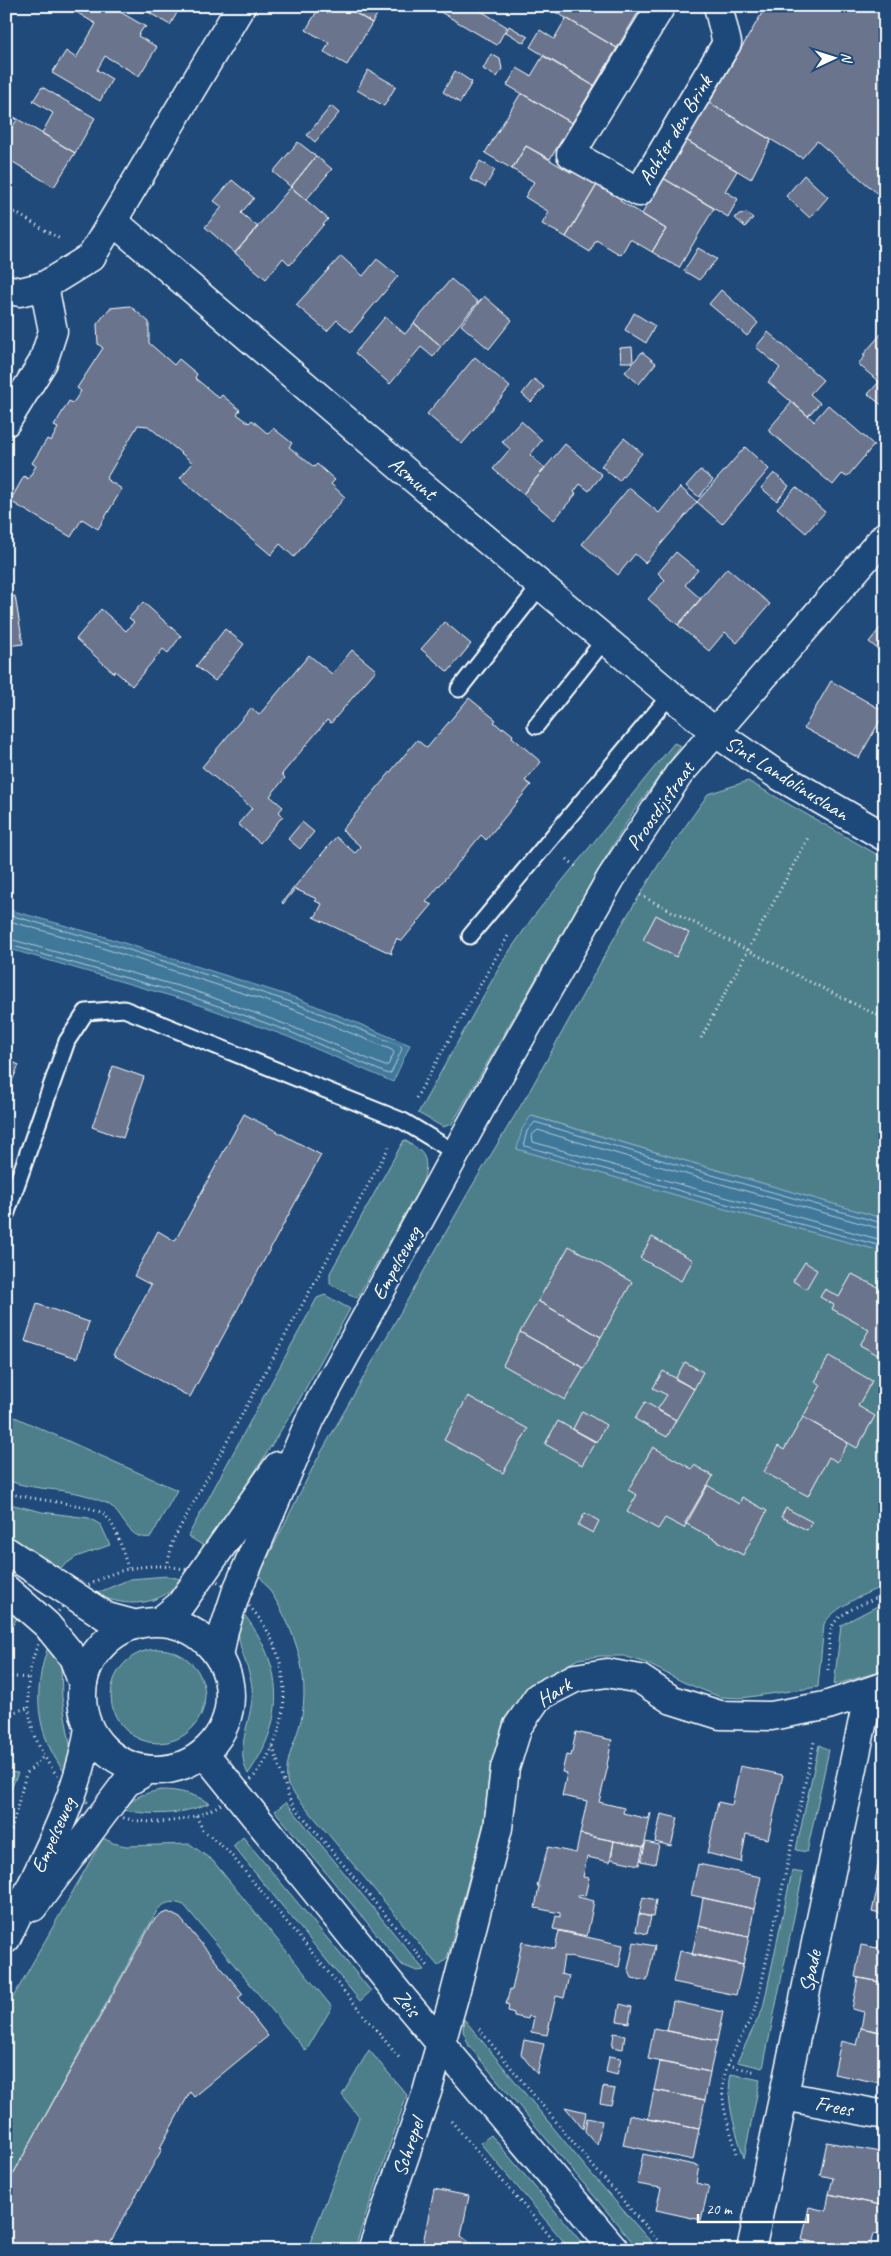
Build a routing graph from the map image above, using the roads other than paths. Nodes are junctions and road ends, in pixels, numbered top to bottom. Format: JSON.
{"nodes":[{"id":1,"x":241,"y":6,"type":"edge"},
{"id":2,"x":660,"y":6,"type":"edge"},
{"id":3,"x":718,"y":6,"type":"edge"},
{"id":4,"x":113,"y":221,"type":"junction"},
{"id":5,"x":44,"y":286,"type":"junction"},
{"id":6,"x":6,"y":289,"type":"edge"},
{"id":7,"x":6,"y":422,"type":"edge"},
{"id":8,"x":885,"y":536,"type":"edge"},
{"id":9,"x":541,"y":585,"type":"junction"},
{"id":10,"x":605,"y":639,"type":"junction"},
{"id":11,"x":459,"y":689,"type":"dead end"},
{"id":12,"x":671,"y":694,"type":"junction"},
{"id":13,"x":536,"y":726,"type":"dead end"},
{"id":14,"x":716,"y":733,"type":"junction"},
{"id":15,"x":885,"y":837,"type":"edge"},
{"id":16,"x":470,"y":936,"type":"dead end"},
{"id":17,"x":480,"y":1109,"type":"joint"},
{"id":18,"x":456,"y":1153,"type":"junction"},
{"id":19,"x":6,"y":1215,"type":"edge"},
{"id":20,"x":311,"y":1418,"type":"junction"},
{"id":21,"x":6,"y":1551,"type":"edge"},
{"id":22,"x":6,"y":1589,"type":"edge"},
{"id":23,"x":160,"y":1621,"type":"junction"},
{"id":24,"x":133,"y":1624,"type":"junction"},
{"id":25,"x":219,"y":1657,"type":"junction"},
{"id":26,"x":82,"y":1681,"type":"junction"},
{"id":27,"x":877,"y":1689,"type":"edge"},
{"id":28,"x":89,"y":1728,"type":"junction"},
{"id":29,"x":204,"y":1753,"type":"junction"},
{"id":30,"x":148,"y":1770,"type":"junction"},
{"id":31,"x":6,"y":1941,"type":"edge"},
{"id":32,"x":440,"y":2043,"type":"junction"},
{"id":33,"x":784,"y":2096,"type":"junction"},
{"id":34,"x":885,"y":2115,"type":"edge"},
{"id":35,"x":372,"y":2250,"type":"edge"},
{"id":36,"x":616,"y":2250,"type":"edge"},
{"id":37,"x":751,"y":2250,"type":"edge"}],
"edges":[{"from":1,"to":4,"type":"street"},
{"from":2,"to":3,"type":"street","name":"Achter den Brink"},
{"from":4,"to":5,"type":"street"},
{"from":4,"to":9,"type":"street","name":"Asmunt"},
{"from":5,"to":6,"type":"street"},
{"from":5,"to":7,"type":"street"},
{"from":8,"to":14,"type":"street","name":"Proosdijstraat"},
{"from":9,"to":10,"type":"street","name":"Asmunt"},
{"from":9,"to":11,"type":"lane"},
{"from":10,"to":12,"type":"street","name":"Asmunt"},
{"from":10,"to":13,"type":"lane"},
{"from":12,"to":14,"type":"street","name":"Asmunt"},
{"from":12,"to":16,"type":"lane"},
{"from":14,"to":15,"type":"street","name":"Sint Landolinuslaan"},
{"from":14,"to":17,"type":"street","name":"Proosdijstraat"},
{"from":17,"to":18,"type":"street","name":"Empelseweg"},
{"from":18,"to":19,"type":"lane"},
{"from":18,"to":20,"type":"street","name":"Empelseweg"},
{"from":20,"to":23,"type":"street","name":"Empelseweg"},
{"from":20,"to":25,"type":"street","name":"Empelseweg"},
{"from":21,"to":24,"type":"street"},
{"from":22,"to":26,"type":"street"},
{"from":23,"to":24,"type":"street"},
{"from":23,"to":25,"type":"street"},
{"from":24,"to":26,"type":"street"},
{"from":25,"to":29,"type":"street"},
{"from":26,"to":28,"type":"street"},
{"from":27,"to":32,"type":"street","name":"Hark"},
{"from":27,"to":33,"type":"street","name":"Spade"},
{"from":28,"to":30,"type":"street"},
{"from":28,"to":31,"type":"street","name":"Empelseweg"},
{"from":29,"to":30,"type":"street"},
{"from":29,"to":32,"type":"street","name":"Zeis"},
{"from":30,"to":31,"type":"street","name":"Empelseweg"},
{"from":32,"to":35,"type":"street","name":"Schrepel"},
{"from":32,"to":36,"type":"street","name":"Zeis"},
{"from":33,"to":34,"type":"street","name":"Frees"},
{"from":33,"to":37,"type":"street","name":"Spade"}]}
